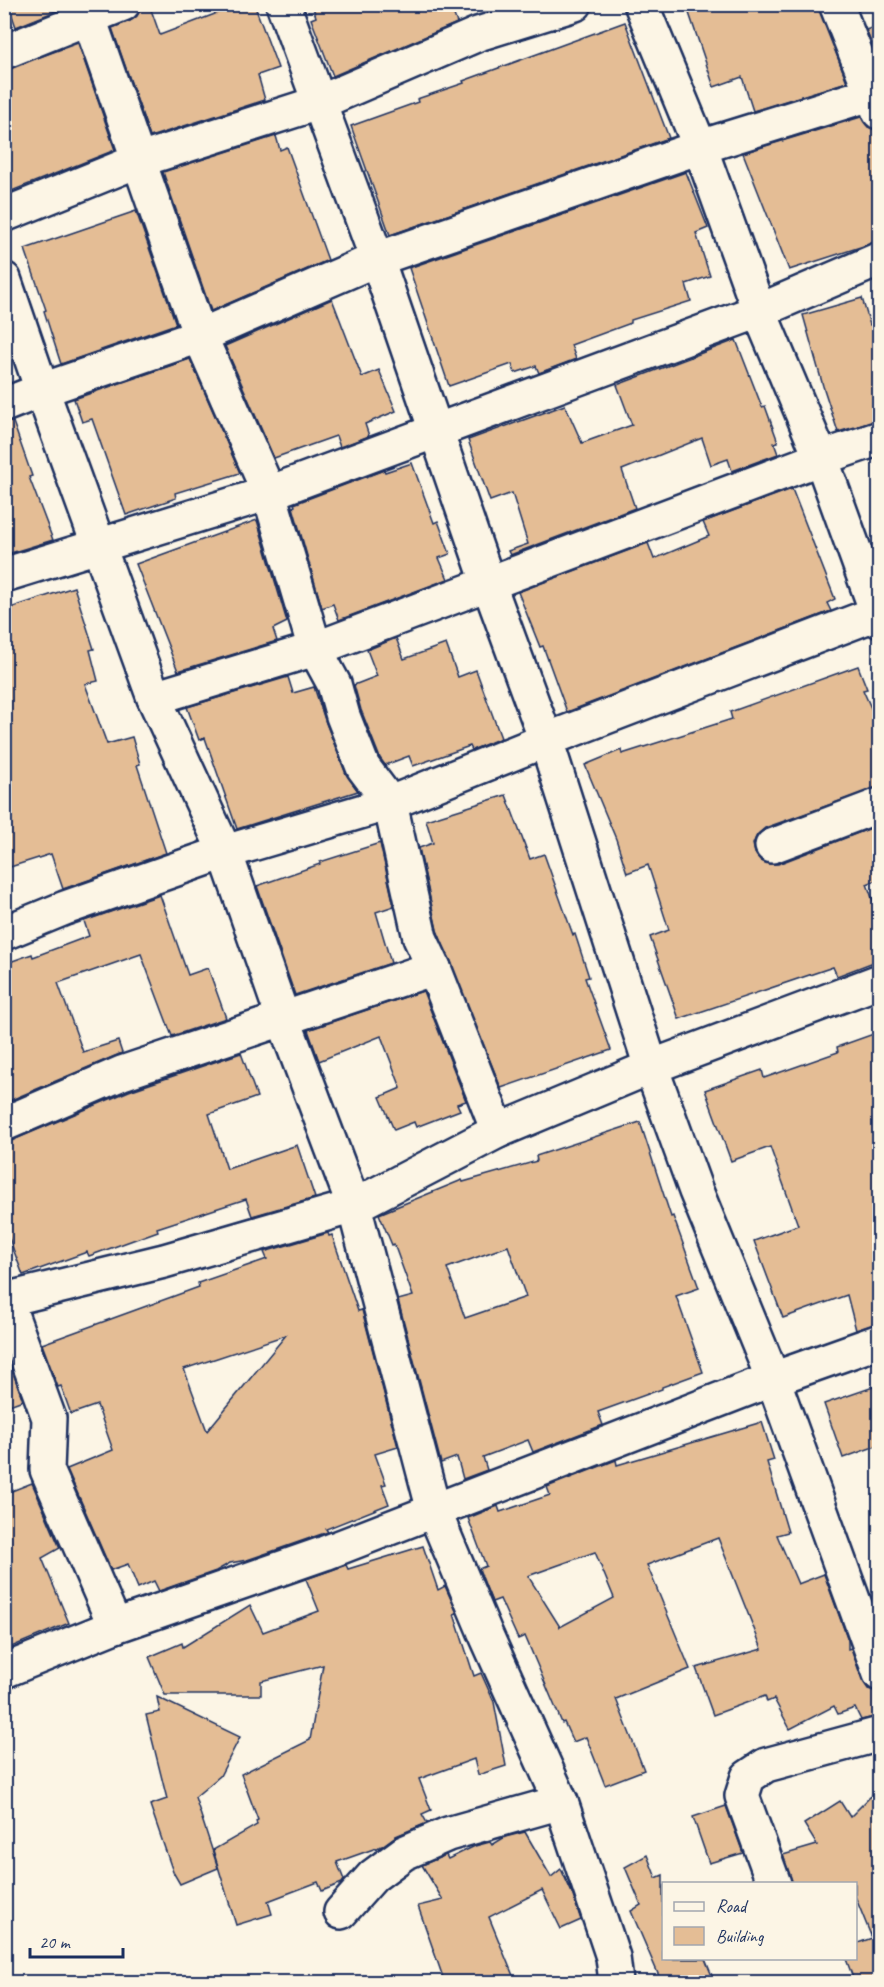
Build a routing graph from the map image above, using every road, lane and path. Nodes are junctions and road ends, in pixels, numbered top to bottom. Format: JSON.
{"nodes":[{"id":1,"x":123,"y":4,"type":"edge"},
{"id":2,"x":283,"y":4,"type":"edge"},
{"id":3,"x":575,"y":4,"type":"edge"},
{"id":4,"x":641,"y":4,"type":"edge"},
{"id":5,"x":836,"y":4,"type":"edge"},
{"id":6,"x":86,"y":11,"type":"edge"},
{"id":7,"x":4,"y":52,"type":"edge"},
{"id":8,"x":877,"y":99,"type":"edge"},
{"id":9,"x":318,"y":103,"type":"junction"},
{"id":10,"x":700,"y":147,"type":"junction"},
{"id":11,"x":140,"y":160,"type":"junction"},
{"id":12,"x":4,"y":215,"type":"edge"},
{"id":13,"x":376,"y":259,"type":"junction"},
{"id":14,"x":879,"y":259,"type":"edge"},
{"id":15,"x":4,"y":279,"type":"edge"},
{"id":16,"x":759,"y":311,"type":"junction"},
{"id":17,"x":200,"y":336,"type":"junction"},
{"id":18,"x":42,"y":390,"type":"junction"},
{"id":19,"x":4,"y":405,"type":"edge"},
{"id":20,"x":435,"y":430,"type":"junction"},
{"id":21,"x":879,"y":438,"type":"edge"},
{"id":22,"x":821,"y":458,"type":"junction"},
{"id":23,"x":268,"y":493,"type":"junction"},
{"id":24,"x":98,"y":546,"type":"junction"},
{"id":25,"x":4,"y":575,"type":"edge"},
{"id":26,"x":489,"y":585,"type":"junction"},
{"id":27,"x":879,"y":616,"type":"edge"},
{"id":28,"x":315,"y":649,"type":"junction"},
{"id":29,"x":154,"y":698,"type":"junction"},
{"id":30,"x":546,"y":740,"type":"junction"},
{"id":31,"x":390,"y":803,"type":"junction"},
{"id":32,"x":879,"y":805,"type":"edge"},
{"id":33,"x":772,"y":846,"type":"dead end"},
{"id":34,"x":225,"y":852,"type":"junction"},
{"id":35,"x":4,"y":933,"type":"edge"},
{"id":36,"x":434,"y":968,"type":"junction"},
{"id":37,"x":879,"y":981,"type":"edge"},
{"id":38,"x":283,"y":1018,"type":"junction"},
{"id":39,"x":651,"y":1067,"type":"junction"},
{"id":40,"x":4,"y":1124,"type":"edge"},
{"id":41,"x":498,"y":1131,"type":"junction"},
{"id":42,"x":354,"y":1206,"type":"junction"},
{"id":43,"x":5,"y":1298,"type":"edge"},
{"id":44,"x":879,"y":1341,"type":"edge"},
{"id":45,"x":773,"y":1379,"type":"junction"},
{"id":46,"x":434,"y":1511,"type":"junction"},
{"id":47,"x":115,"y":1626,"type":"junction"},
{"id":48,"x":4,"y":1671,"type":"edge"},
{"id":49,"x":879,"y":1674,"type":"edge"},
{"id":50,"x":879,"y":1734,"type":"edge"},
{"id":51,"x":561,"y":1802,"type":"junction"},
{"id":52,"x":773,"y":1882,"type":"edge"},
{"id":53,"x":341,"y":1912,"type":"dead end"},
{"id":54,"x":616,"y":1983,"type":"edge"}],
"edges":[{"from":1,"to":6,"type":"street"},
{"from":2,"to":9,"type":"street"},
{"from":3,"to":9,"type":"street"},
{"from":4,"to":10,"type":"street"},
{"from":5,"to":8,"type":"street"},
{"from":6,"to":7,"type":"street"},
{"from":6,"to":11,"type":"street"},
{"from":8,"to":10,"type":"street"},
{"from":9,"to":11,"type":"street"},
{"from":9,"to":13,"type":"street"},
{"from":10,"to":13,"type":"street"},
{"from":10,"to":16,"type":"street"},
{"from":11,"to":12,"type":"street"},
{"from":11,"to":17,"type":"street"},
{"from":13,"to":17,"type":"street"},
{"from":13,"to":20,"type":"street"},
{"from":14,"to":16,"type":"street"},
{"from":15,"to":18,"type":"street"},
{"from":16,"to":20,"type":"street"},
{"from":16,"to":22,"type":"street"},
{"from":17,"to":18,"type":"street"},
{"from":17,"to":23,"type":"street"},
{"from":18,"to":19,"type":"street"},
{"from":18,"to":24,"type":"street"},
{"from":20,"to":23,"type":"street"},
{"from":20,"to":26,"type":"street"},
{"from":21,"to":22,"type":"street"},
{"from":22,"to":26,"type":"street"},
{"from":22,"to":27,"type":"street"},
{"from":23,"to":24,"type":"street"},
{"from":23,"to":28,"type":"street"},
{"from":24,"to":25,"type":"street"},
{"from":24,"to":29,"type":"street"},
{"from":26,"to":28,"type":"street"},
{"from":26,"to":30,"type":"street"},
{"from":27,"to":30,"type":"street"},
{"from":28,"to":29,"type":"street"},
{"from":28,"to":31,"type":"street"},
{"from":29,"to":34,"type":"street"},
{"from":30,"to":31,"type":"street"},
{"from":30,"to":39,"type":"street"},
{"from":31,"to":34,"type":"street"},
{"from":31,"to":36,"type":"street"},
{"from":32,"to":33,"type":"street"},
{"from":34,"to":35,"type":"street"},
{"from":34,"to":38,"type":"street"},
{"from":36,"to":38,"type":"street"},
{"from":36,"to":41,"type":"street"},
{"from":37,"to":39,"type":"street"},
{"from":38,"to":40,"type":"street"},
{"from":38,"to":42,"type":"street"},
{"from":39,"to":41,"type":"street"},
{"from":39,"to":45,"type":"street"},
{"from":41,"to":42,"type":"street"},
{"from":42,"to":43,"type":"street"},
{"from":42,"to":46,"type":"street"},
{"from":43,"to":47,"type":"street"},
{"from":44,"to":45,"type":"street"},
{"from":45,"to":46,"type":"street"},
{"from":45,"to":49,"type":"street"},
{"from":46,"to":47,"type":"street"},
{"from":46,"to":51,"type":"street"},
{"from":47,"to":48,"type":"street"},
{"from":50,"to":52,"type":"street"},
{"from":51,"to":53,"type":"street"},
{"from":51,"to":54,"type":"street"}]}
